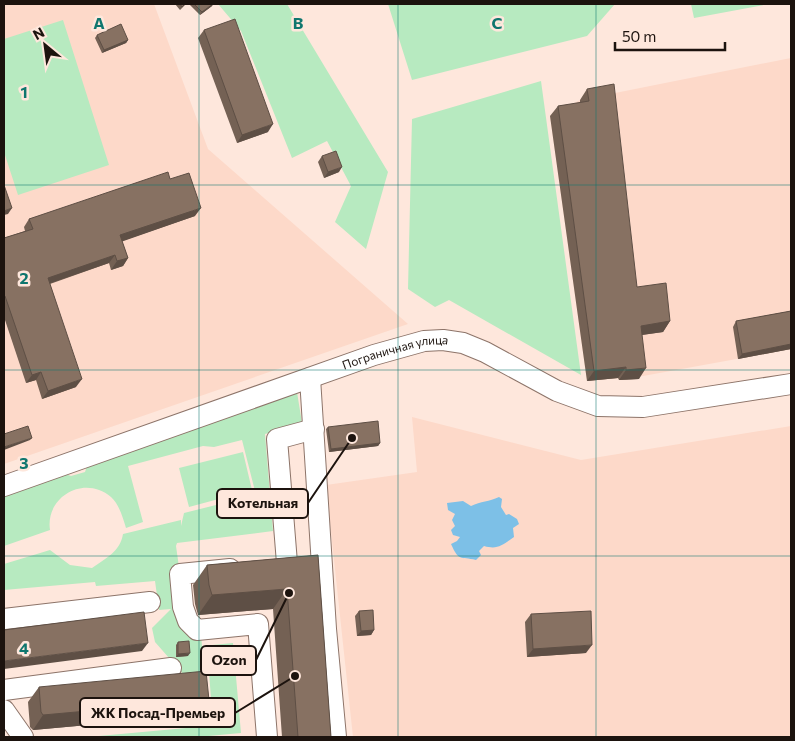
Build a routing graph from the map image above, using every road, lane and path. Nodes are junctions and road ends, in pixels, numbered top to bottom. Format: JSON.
{"nodes":[{"id":1,"x":310,"y":378,"type":"junction"},
{"id":2,"x":791,"y":384,"type":"edge"},
{"id":3,"x":314,"y":429,"type":"junction"},
{"id":4,"x":4,"y":486,"type":"edge"},
{"id":5,"x":321,"y":560,"type":"junction"},
{"id":6,"x":287,"y":563,"type":"junction"},
{"id":7,"x":150,"y":602,"type":"dead end"},
{"id":8,"x":4,"y":619,"type":"edge"},
{"id":9,"x":171,"y":668,"type":"dead end"},
{"id":10,"x":4,"y":690,"type":"edge"},
{"id":11,"x":4,"y":710,"type":"edge"},
{"id":12,"x":23,"y":737,"type":"edge"},
{"id":13,"x":266,"y":737,"type":"edge"},
{"id":14,"x":336,"y":737,"type":"edge"}],
"edges":[{"from":1,"to":2,"type":"street","name":"Пограничная улица"},
{"from":1,"to":3,"type":"street"},
{"from":1,"to":4,"type":"street","name":"Пограничная улица"},
{"from":3,"to":5,"type":"street"},
{"from":3,"to":6,"type":"street"},
{"from":5,"to":6,"type":"street"},
{"from":5,"to":14,"type":"street"},
{"from":6,"to":13,"type":"street"},
{"from":7,"to":8,"type":"street"},
{"from":9,"to":10,"type":"street"},
{"from":11,"to":12,"type":"street"}]}
